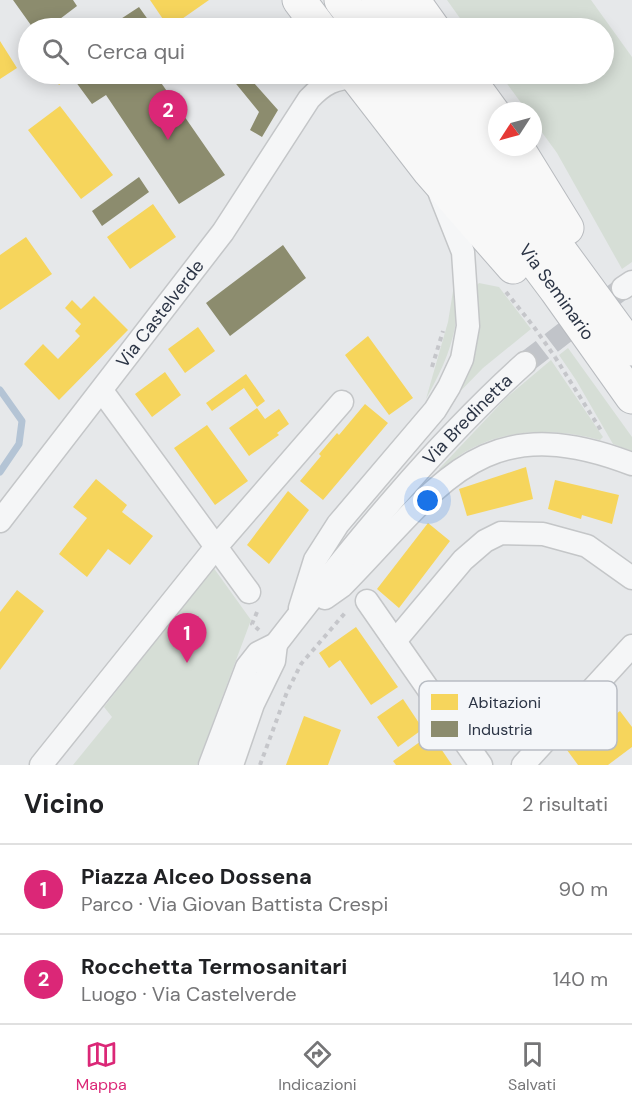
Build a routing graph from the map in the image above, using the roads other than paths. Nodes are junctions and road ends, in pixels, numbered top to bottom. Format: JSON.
{"nodes":[{"id":1,"x":299,"y":0,"type":"edge"},
{"id":2,"x":341,"y":0,"type":"edge"},
{"id":3,"x":378,"y":0,"type":"edge"},
{"id":4,"x":413,"y":0,"type":"edge"},
{"id":5,"x":312,"y":18,"type":"edge"},
{"id":6,"x":354,"y":18,"type":"edge"},
{"id":7,"x":391,"y":18,"type":"edge"},
{"id":8,"x":426,"y":18,"type":"edge"},
{"id":9,"x":313,"y":84,"type":"edge"},
{"id":10,"x":326,"y":84,"type":"edge"},
{"id":11,"x":362,"y":84,"type":"edge"},
{"id":12,"x":405,"y":84,"type":"edge"},
{"id":13,"x":438,"y":84,"type":"edge"},
{"id":14,"x":472,"y":84,"type":"edge"},
{"id":15,"x":309,"y":99,"type":"junction"},
{"id":16,"x":488,"y":106,"type":"edge"},
{"id":17,"x":499,"y":169,"type":"edge"},
{"id":18,"x":429,"y":171,"type":"junction"},
{"id":19,"x":624,"y":354,"type":"edge"},
{"id":20,"x":525,"y":363,"type":"tunnel mouth"},
{"id":21,"x":102,"y":392,"type":"junction"},
{"id":22,"x":632,"y":397,"type":"edge"},
{"id":23,"x":342,"y":402,"type":"dead end"},
{"id":24,"x":632,"y":464,"type":"edge"},
{"id":25,"x":0,"y":521,"type":"edge"},
{"id":26,"x":216,"y":547,"type":"junction"},
{"id":27,"x":632,"y":578,"type":"edge"},
{"id":28,"x":249,"y":592,"type":"dead end"},
{"id":29,"x":367,"y":601,"type":"dead end"},
{"id":30,"x":296,"y":618,"type":"junction"},
{"id":31,"x":395,"y":641,"type":"junction"},
{"id":32,"x":276,"y":644,"type":"junction"},
{"id":33,"x":632,"y":646,"type":"edge"},
{"id":34,"x":423,"y":681,"type":"edge"},
{"id":35,"x":600,"y":681,"type":"edge"},
{"id":36,"x":471,"y":750,"type":"edge"},
{"id":37,"x":537,"y":750,"type":"edge"},
{"id":38,"x":42,"y":765,"type":"edge"},
{"id":39,"x":210,"y":765,"type":"edge"},
{"id":40,"x":232,"y":765,"type":"edge"},
{"id":41,"x":481,"y":765,"type":"edge"},
{"id":42,"x":523,"y":765,"type":"edge"}],
"edges":[{"from":1,"to":5,"type":"highway"},
{"from":2,"to":6,"type":"highway"},
{"from":3,"to":7,"type":"highway"},
{"from":4,"to":8,"type":"highway"},
{"from":9,"to":15,"type":"street","name":"Via Castelverde"},
{"from":10,"to":15,"type":"street","name":"Via Castelverde"},
{"from":11,"to":18,"type":"highway"},
{"from":12,"to":17,"type":"highway"},
{"from":13,"to":17,"type":"highway"},
{"from":14,"to":16,"type":"highway"},
{"from":15,"to":21,"type":"street","name":"Via Castelverde"},
{"from":17,"to":19,"type":"highway","name":"Via Seminario"},
{"from":17,"to":19,"type":"highway"},
{"from":18,"to":19,"type":"highway"},
{"from":18,"to":30,"type":"street"},
{"from":19,"to":22,"type":"highway","name":"Via Seminario"},
{"from":20,"to":30,"type":"street","name":"Via Bredinetta"},
{"from":21,"to":25,"type":"street","name":"Via Castelverde"},
{"from":21,"to":26,"type":"street"},
{"from":23,"to":26,"type":"street"},
{"from":24,"to":30,"type":"street"},
{"from":26,"to":28,"type":"street"},
{"from":26,"to":38,"type":"street"},
{"from":27,"to":31,"type":"street"},
{"from":29,"to":31,"type":"street"},
{"from":30,"to":32,"type":"street"},
{"from":31,"to":34,"type":"street"},
{"from":32,"to":39,"type":"street"},
{"from":32,"to":40,"type":"street"},
{"from":33,"to":35,"type":"street"},
{"from":36,"to":41,"type":"street"},
{"from":37,"to":42,"type":"street"}]}
